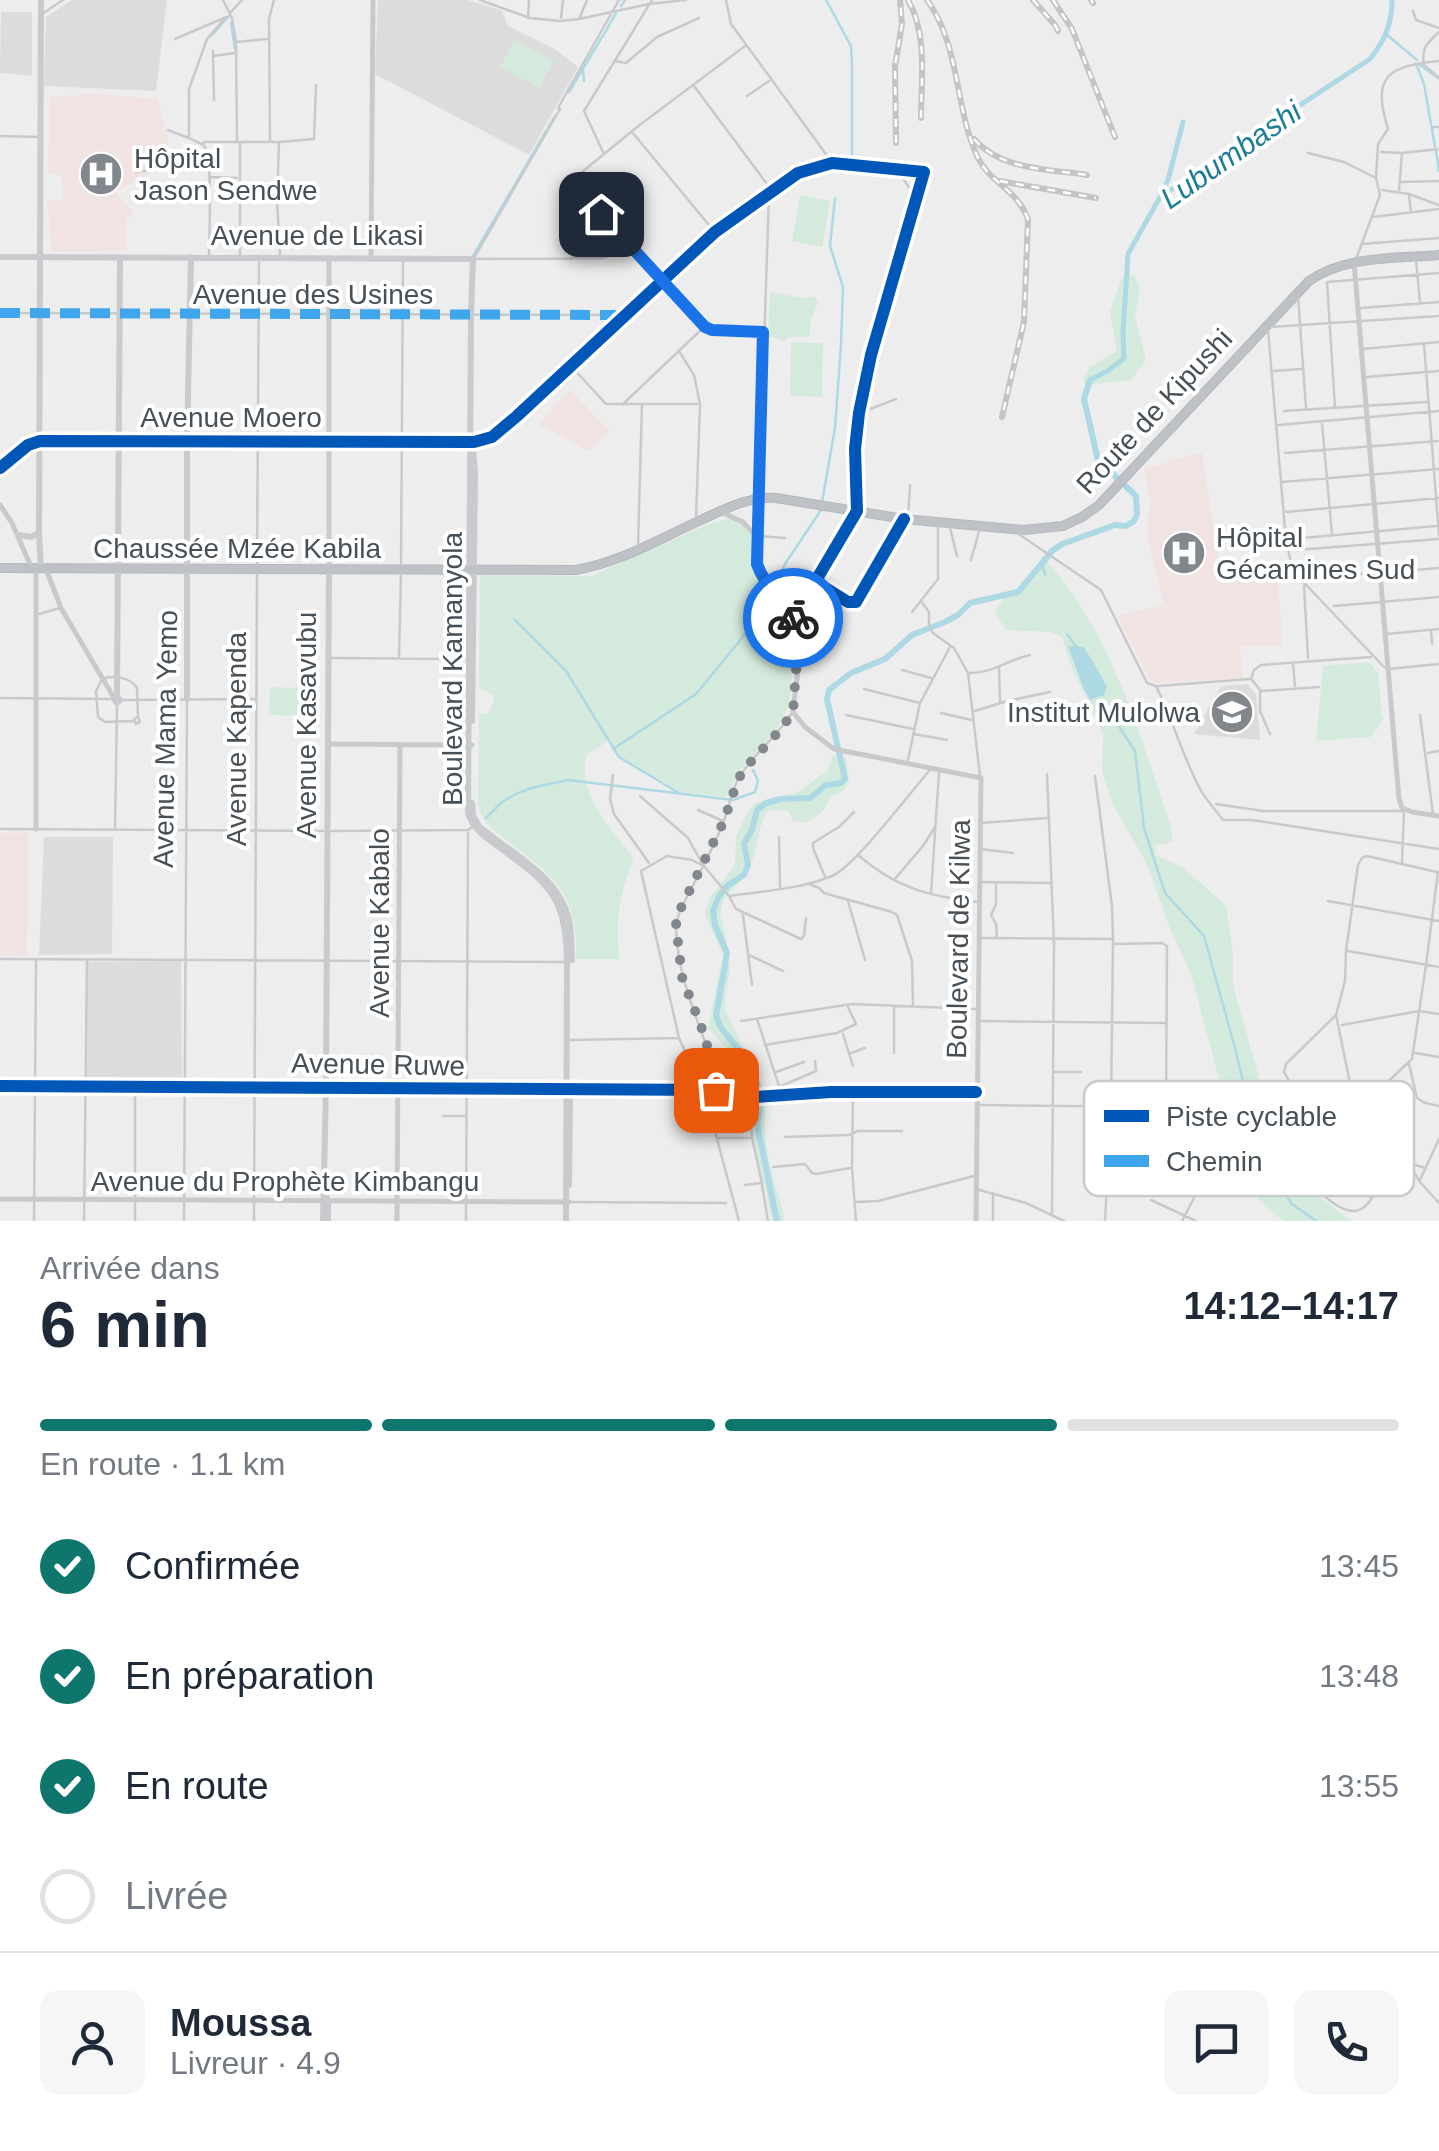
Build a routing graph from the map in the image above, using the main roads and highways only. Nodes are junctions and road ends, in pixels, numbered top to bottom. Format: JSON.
{"nodes":[{"id":1,"x":41,"y":0,"type":"edge"},
{"id":2,"x":1439,"y":255,"type":"edge"},
{"id":3,"x":191,"y":256,"type":"junction"},
{"id":4,"x":0,"y":257,"type":"edge"},
{"id":5,"x":41,"y":257,"type":"junction"},
{"id":6,"x":120,"y":258,"type":"junction"},
{"id":7,"x":473,"y":259,"type":"joint"},
{"id":8,"x":38,"y":533,"type":"junction"},
{"id":9,"x":18,"y":535,"type":"road end"},
{"id":10,"x":0,"y":568,"type":"edge"},
{"id":11,"x":39,"y":569,"type":"junction"},
{"id":12,"x":118,"y":570,"type":"junction"},
{"id":13,"x":189,"y":570,"type":"junction"},
{"id":14,"x":329,"y":570,"type":"junction"},
{"id":15,"x":471,"y":571,"type":"junction"},
{"id":16,"x":116,"y":699,"type":"road end"},
{"id":17,"x":188,"y":699,"type":"road end"},
{"id":18,"x":570,"y":962,"type":"junction"},
{"id":19,"x":568,"y":1090,"type":"junction"},
{"id":20,"x":326,"y":1221,"type":"edge"},
{"id":21,"x":568,"y":1221,"type":"edge"}],
"edges":[{"from":1,"to":5,"type":"main road"},
{"from":2,"to":15,"type":"highway","name":"Route de Kipushi"},
{"from":3,"to":6,"type":"main road","name":"Avenue de Likasi"},
{"from":3,"to":7,"type":"main road","name":"Avenue de Likasi"},
{"from":3,"to":13,"type":"main road","name":"Avenue Mama Yemo"},
{"from":4,"to":5,"type":"main road","name":"Avenue de Likasi"},
{"from":5,"to":6,"type":"main road","name":"Avenue de Likasi"},
{"from":5,"to":8,"type":"main road"},
{"from":6,"to":12,"type":"main road"},
{"from":7,"to":15,"type":"main road","name":"Boulevard Kamanyola"},
{"from":8,"to":9,"type":"main road"},
{"from":8,"to":11,"type":"main road"},
{"from":10,"to":11,"type":"highway","name":"Chaussée Mzée Kabila"},
{"from":11,"to":12,"type":"highway","name":"Chaussée Mzée Kabila"},
{"from":12,"to":13,"type":"highway","name":"Chaussée Mzée Kabila"},
{"from":12,"to":16,"type":"main road"},
{"from":13,"to":14,"type":"highway","name":"Chaussée Mzée Kabila"},
{"from":13,"to":17,"type":"main road","name":"Avenue Mama Yemo"},
{"from":14,"to":15,"type":"highway","name":"Chaussée Mzée Kabila"},
{"from":14,"to":20,"type":"main road","name":"Avenue Kasavubu"},
{"from":15,"to":18,"type":"main road","name":"Boulevard Kamanyola"},
{"from":18,"to":19,"type":"main road","name":"Boulevard Kamanyola"},
{"from":18,"to":19,"type":"main road","name":"Boulevard Kamanyola"},
{"from":19,"to":21,"type":"main road","name":"Boulevard Kamanyola"}]}
